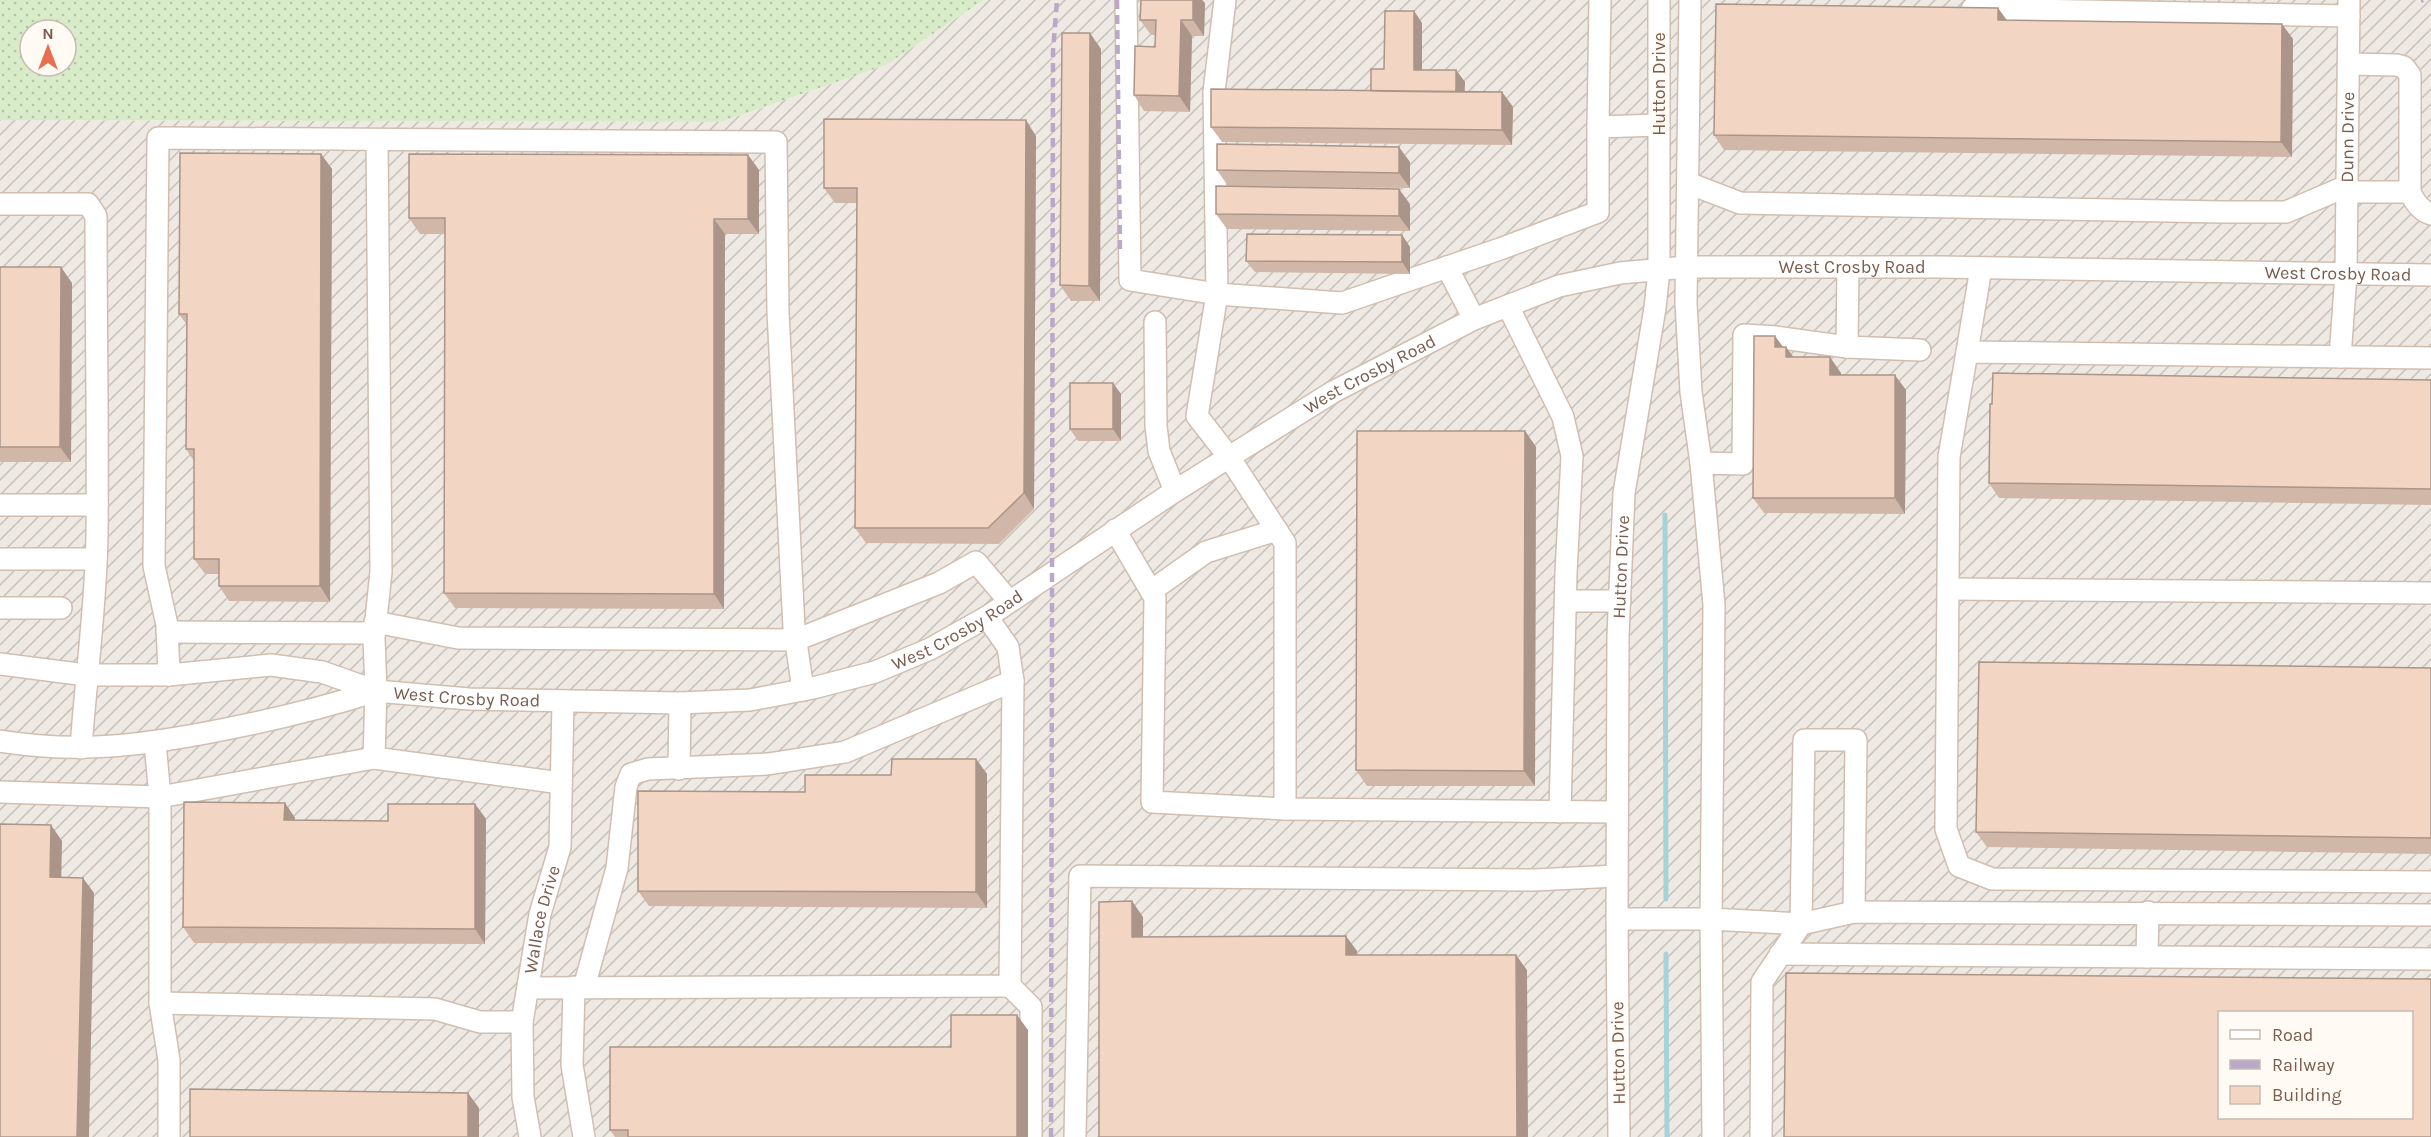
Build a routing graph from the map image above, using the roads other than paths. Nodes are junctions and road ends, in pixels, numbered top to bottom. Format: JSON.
{"nodes":[{"id":1,"x":1126,"y":0,"type":"edge"},
{"id":2,"x":1225,"y":0,"type":"edge"},
{"id":3,"x":1600,"y":0,"type":"edge"},
{"id":4,"x":1659,"y":0,"type":"edge"},
{"id":5,"x":1690,"y":0,"type":"edge"},
{"id":6,"x":2018,"y":5,"type":"edge"},
{"id":7,"x":2349,"y":8,"type":"edge"},
{"id":8,"x":1956,"y":9,"type":"edge"},
{"id":9,"x":2349,"y":64,"type":"junction"},
{"id":10,"x":1659,"y":125,"type":"junction"},
{"id":11,"x":1598,"y":127,"type":"junction"},
{"id":12,"x":377,"y":140,"type":"junction"},
{"id":13,"x":1688,"y":183,"type":"junction"},
{"id":14,"x":2347,"y":189,"type":"junction"},
{"id":15,"x":2410,"y":192,"type":"junction"},
{"id":16,"x":0,"y":204,"type":"edge"},
{"id":17,"x":2431,"y":214,"type":"edge"},
{"id":18,"x":1447,"y":267,"type":"junction"},
{"id":19,"x":1686,"y":267,"type":"junction"},
{"id":20,"x":1848,"y":267,"type":"junction"},
{"id":21,"x":1981,"y":268,"type":"junction"},
{"id":22,"x":1659,"y":270,"type":"junction"},
{"id":23,"x":2346,"y":274,"type":"junction"},
{"id":24,"x":2431,"y":275,"type":"edge"},
{"id":25,"x":1217,"y":294,"type":"junction"},
{"id":26,"x":1508,"y":306,"type":"junction"},
{"id":27,"x":1474,"y":319,"type":"junction"},
{"id":28,"x":1155,"y":322,"type":"dead end"},
{"id":29,"x":1847,"y":347,"type":"junction"},
{"id":30,"x":1920,"y":350,"type":"dead end"},
{"id":31,"x":1967,"y":352,"type":"junction"},
{"id":32,"x":2340,"y":357,"type":"junction"},
{"id":33,"x":2431,"y":358,"type":"edge"},
{"id":34,"x":1229,"y":457,"type":"junction"},
{"id":35,"x":1701,"y":463,"type":"junction"},
{"id":36,"x":1175,"y":491,"type":"junction"},
{"id":37,"x":0,"y":505,"type":"edge"},
{"id":38,"x":97,"y":506,"type":"junction"},
{"id":39,"x":1115,"y":530,"type":"junction"},
{"id":40,"x":1277,"y":530,"type":"junction"},
{"id":41,"x":0,"y":559,"type":"edge"},
{"id":42,"x":96,"y":559,"type":"junction"},
{"id":43,"x":1948,"y":589,"type":"junction"},
{"id":44,"x":1151,"y":591,"type":"junction"},
{"id":45,"x":2431,"y":593,"type":"edge"},
{"id":46,"x":1009,"y":601,"type":"junction"},
{"id":47,"x":1566,"y":601,"type":"junction"},
{"id":48,"x":1620,"y":601,"type":"junction"},
{"id":49,"x":0,"y":608,"type":"edge"},
{"id":50,"x":61,"y":608,"type":"dead end"},
{"id":51,"x":987,"y":617,"type":"junction"},
{"id":52,"x":375,"y":628,"type":"junction"},
{"id":53,"x":167,"y":633,"type":"junction"},
{"id":54,"x":796,"y":640,"type":"junction"},
{"id":55,"x":0,"y":664,"type":"edge"},
{"id":56,"x":86,"y":675,"type":"junction"},
{"id":57,"x":169,"y":675,"type":"junction"},
{"id":58,"x":1013,"y":681,"type":"junction"},
{"id":59,"x":803,"y":690,"type":"junction"},
{"id":60,"x":376,"y":691,"type":"junction"},
{"id":61,"x":563,"y":702,"type":"junction"},
{"id":62,"x":680,"y":703,"type":"junction"},
{"id":63,"x":0,"y":741,"type":"edge"},
{"id":64,"x":155,"y":743,"type":"junction"},
{"id":65,"x":81,"y":748,"type":"junction"},
{"id":66,"x":374,"y":758,"type":"junction"},
{"id":67,"x":679,"y":769,"type":"junction"},
{"id":68,"x":561,"y":783,"type":"junction"},
{"id":69,"x":0,"y":792,"type":"edge"},
{"id":70,"x":160,"y":797,"type":"junction"},
{"id":71,"x":1285,"y":808,"type":"junction"},
{"id":72,"x":1560,"y":812,"type":"junction"},
{"id":73,"x":1617,"y":812,"type":"junction"},
{"id":74,"x":1617,"y":876,"type":"junction"},
{"id":75,"x":2431,"y":882,"type":"edge"},
{"id":76,"x":1854,"y":912,"type":"junction"},
{"id":77,"x":2148,"y":912,"type":"junction"},
{"id":78,"x":2431,"y":915,"type":"edge"},
{"id":79,"x":1617,"y":919,"type":"junction"},
{"id":80,"x":1711,"y":919,"type":"junction"},
{"id":81,"x":1801,"y":924,"type":"junction"},
{"id":82,"x":1780,"y":954,"type":"junction"},
{"id":83,"x":2147,"y":957,"type":"junction"},
{"id":84,"x":2431,"y":959,"type":"edge"},
{"id":85,"x":1010,"y":986,"type":"junction"},
{"id":86,"x":579,"y":987,"type":"junction"},
{"id":87,"x":528,"y":988,"type":"junction"},
{"id":88,"x":160,"y":1003,"type":"junction"},
{"id":89,"x":522,"y":1022,"type":"junction"},
{"id":90,"x":169,"y":1137,"type":"edge"},
{"id":91,"x":530,"y":1137,"type":"edge"},
{"id":92,"x":584,"y":1137,"type":"edge"},
{"id":93,"x":1032,"y":1137,"type":"edge"},
{"id":94,"x":1075,"y":1137,"type":"edge"},
{"id":95,"x":1619,"y":1137,"type":"edge"},
{"id":96,"x":1713,"y":1137,"type":"edge"},
{"id":97,"x":1761,"y":1137,"type":"edge"}],
"edges":[{"from":1,"to":25,"type":"street"},
{"from":2,"to":25,"type":"street"},
{"from":3,"to":11,"type":"street"},
{"from":4,"to":10,"type":"street","name":"Hutton Drive"},
{"from":5,"to":13,"type":"street","name":"Hutton Drive"},
{"from":6,"to":7,"type":"street"},
{"from":6,"to":8,"type":"street"},
{"from":7,"to":9,"type":"street","name":"Dunn Drive"},
{"from":9,"to":14,"type":"street","name":"Dunn Drive"},
{"from":9,"to":15,"type":"street"},
{"from":10,"to":11,"type":"street"},
{"from":10,"to":22,"type":"street","name":"Hutton Drive"},
{"from":11,"to":18,"type":"street"},
{"from":12,"to":52,"type":"street"},
{"from":12,"to":53,"type":"street"},
{"from":12,"to":54,"type":"street"},
{"from":13,"to":14,"type":"street"},
{"from":13,"to":19,"type":"street","name":"Hutton Drive"},
{"from":14,"to":15,"type":"street"},
{"from":14,"to":23,"type":"street","name":"Dunn Drive"},
{"from":15,"to":17,"type":"street"},
{"from":16,"to":38,"type":"street"},
{"from":18,"to":25,"type":"street"},
{"from":18,"to":27,"type":"street"},
{"from":19,"to":20,"type":"street","name":"West Crosby Road"},
{"from":19,"to":22,"type":"street","name":"West Crosby Road"},
{"from":19,"to":35,"type":"street","name":"Hutton Drive"},
{"from":20,"to":21,"type":"street","name":"West Crosby Road"},
{"from":20,"to":29,"type":"street"},
{"from":21,"to":23,"type":"street","name":"West Crosby Road"},
{"from":21,"to":31,"type":"street"},
{"from":22,"to":26,"type":"street","name":"West Crosby Road"},
{"from":22,"to":48,"type":"street","name":"Hutton Drive"},
{"from":23,"to":24,"type":"street","name":"West Crosby Road"},
{"from":23,"to":32,"type":"street","name":"Dunn Drive"},
{"from":25,"to":34,"type":"street"},
{"from":26,"to":27,"type":"street","name":"West Crosby Road"},
{"from":26,"to":47,"type":"street"},
{"from":27,"to":34,"type":"street","name":"West Crosby Road"},
{"from":28,"to":36,"type":"street"},
{"from":29,"to":30,"type":"street"},
{"from":29,"to":35,"type":"street"},
{"from":31,"to":32,"type":"street"},
{"from":31,"to":43,"type":"street"},
{"from":32,"to":33,"type":"street"},
{"from":34,"to":36,"type":"street","name":"West Crosby Road"},
{"from":34,"to":40,"type":"street"},
{"from":35,"to":80,"type":"street","name":"Hutton Drive"},
{"from":36,"to":39,"type":"street","name":"West Crosby Road"},
{"from":37,"to":38,"type":"street"},
{"from":38,"to":42,"type":"street"},
{"from":39,"to":44,"type":"street"},
{"from":39,"to":46,"type":"street","name":"West Crosby Road"},
{"from":40,"to":44,"type":"street"},
{"from":40,"to":71,"type":"street"},
{"from":41,"to":42,"type":"street"},
{"from":42,"to":56,"type":"street"},
{"from":43,"to":45,"type":"street"},
{"from":43,"to":75,"type":"street"},
{"from":44,"to":71,"type":"street"},
{"from":46,"to":51,"type":"street","name":"West Crosby Road"},
{"from":46,"to":54,"type":"street"},
{"from":47,"to":48,"type":"street"},
{"from":47,"to":72,"type":"street"},
{"from":48,"to":73,"type":"street","name":"Hutton Drive"},
{"from":49,"to":50,"type":"street"},
{"from":51,"to":58,"type":"street"},
{"from":51,"to":59,"type":"street","name":"West Crosby Road"},
{"from":52,"to":53,"type":"street"},
{"from":52,"to":54,"type":"street"},
{"from":52,"to":60,"type":"street"},
{"from":53,"to":57,"type":"street"},
{"from":54,"to":59,"type":"street"},
{"from":55,"to":56,"type":"street","name":"West Crosby Road"},
{"from":56,"to":57,"type":"street","name":"West Crosby Road"},
{"from":56,"to":65,"type":"street"},
{"from":57,"to":60,"type":"street","name":"West Crosby Road"},
{"from":58,"to":67,"type":"street"},
{"from":58,"to":85,"type":"street"},
{"from":59,"to":62,"type":"street","name":"West Crosby Road"},
{"from":60,"to":61,"type":"street","name":"West Crosby Road"},
{"from":60,"to":64,"type":"street","name":"West Crosby Road"},
{"from":60,"to":66,"type":"street"},
{"from":61,"to":62,"type":"street","name":"West Crosby Road"},
{"from":61,"to":68,"type":"street","name":"Wallace Drive"},
{"from":62,"to":67,"type":"street"},
{"from":63,"to":65,"type":"street","name":"West Crosby Road"},
{"from":64,"to":65,"type":"street","name":"West Crosby Road"},
{"from":64,"to":70,"type":"street"},
{"from":66,"to":68,"type":"street"},
{"from":66,"to":70,"type":"street"},
{"from":67,"to":86,"type":"street"},
{"from":68,"to":87,"type":"street","name":"Wallace Drive"},
{"from":69,"to":70,"type":"street"},
{"from":70,"to":88,"type":"street"},
{"from":71,"to":72,"type":"street"},
{"from":72,"to":73,"type":"street"},
{"from":73,"to":74,"type":"street","name":"Hutton Drive"},
{"from":74,"to":79,"type":"street","name":"Hutton Drive"},
{"from":74,"to":94,"type":"street"},
{"from":76,"to":77,"type":"street"},
{"from":76,"to":81,"type":"street"},
{"from":76,"to":81,"type":"street"},
{"from":77,"to":78,"type":"street"},
{"from":77,"to":83,"type":"street"},
{"from":79,"to":80,"type":"street"},
{"from":79,"to":95,"type":"street","name":"Hutton Drive"},
{"from":80,"to":81,"type":"street"},
{"from":80,"to":96,"type":"street","name":"Hutton Drive"},
{"from":81,"to":82,"type":"street"},
{"from":82,"to":83,"type":"street"},
{"from":82,"to":97,"type":"street"},
{"from":83,"to":84,"type":"street"},
{"from":85,"to":86,"type":"street"},
{"from":85,"to":93,"type":"street"},
{"from":86,"to":87,"type":"street"},
{"from":86,"to":92,"type":"street"},
{"from":87,"to":89,"type":"street","name":"Wallace Drive"},
{"from":88,"to":89,"type":"street"},
{"from":88,"to":90,"type":"street"},
{"from":89,"to":91,"type":"street","name":"Wallace Drive"}]}
